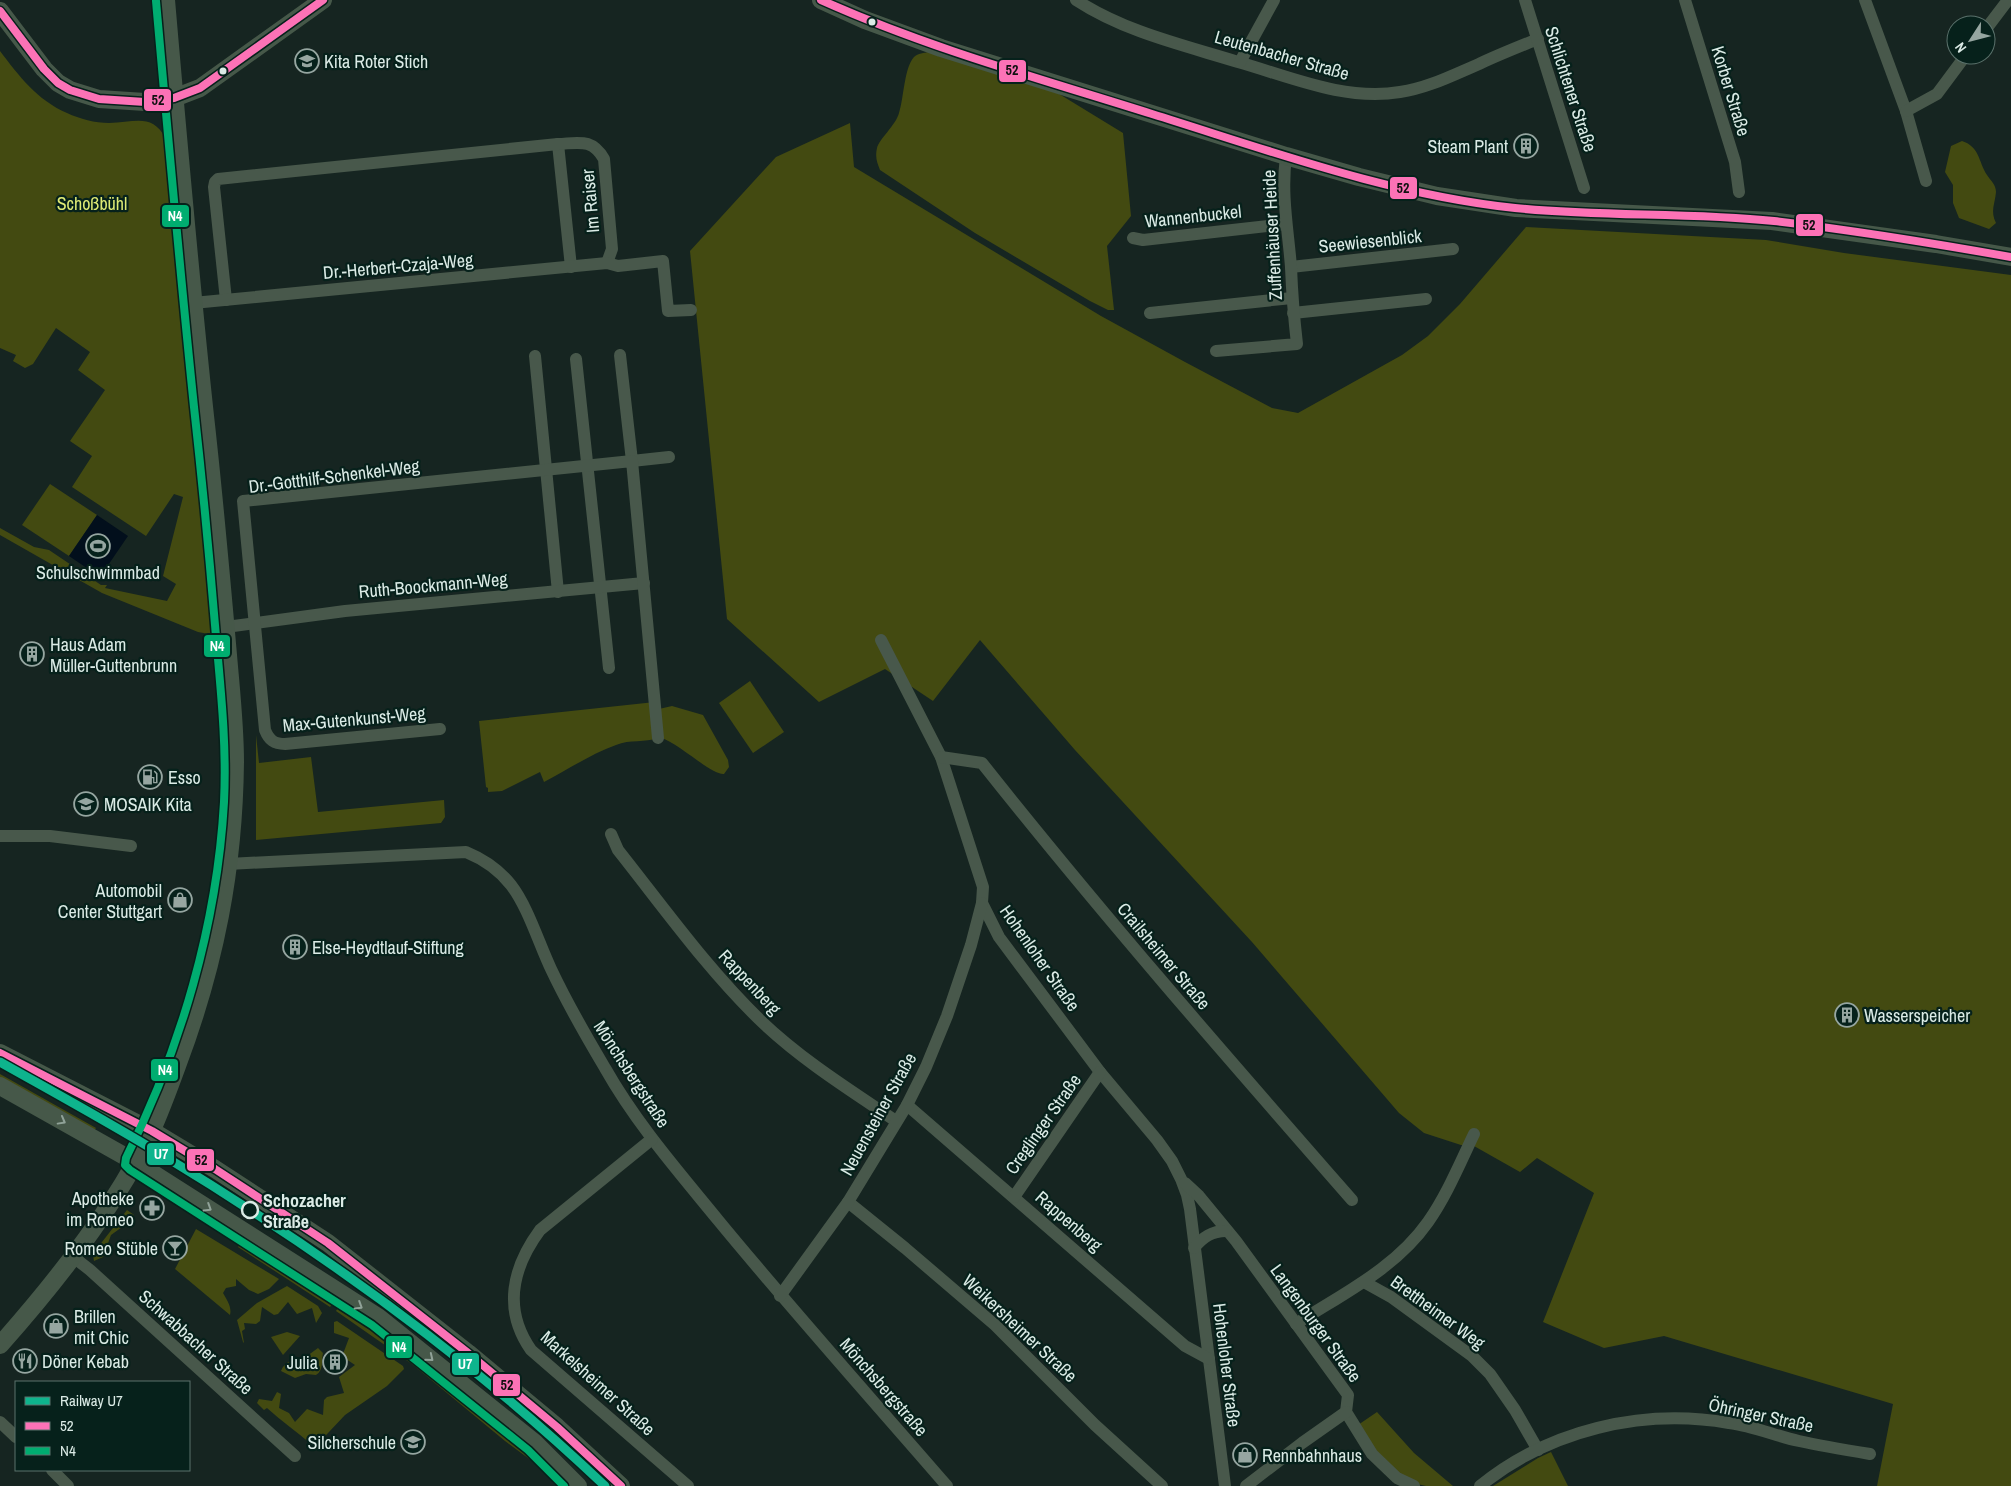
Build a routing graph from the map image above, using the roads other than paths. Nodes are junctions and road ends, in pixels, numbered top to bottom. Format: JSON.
{"nodes":[{"id":1,"x":166,"y":0,"type":"edge"},
{"id":2,"x":323,"y":0,"type":"edge"},
{"id":3,"x":821,"y":0,"type":"edge"},
{"id":4,"x":1076,"y":0,"type":"edge"},
{"id":5,"x":1274,"y":0,"type":"edge"},
{"id":6,"x":1525,"y":0,"type":"edge"},
{"id":7,"x":1685,"y":0,"type":"edge"},
{"id":8,"x":1864,"y":0,"type":"edge"},
{"id":9,"x":2008,"y":0,"type":"edge"},
{"id":10,"x":0,"y":11,"type":"edge"},
{"id":11,"x":1996,"y":16,"type":"edge"},
{"id":12,"x":1538,"y":39,"type":"junction"},
{"id":13,"x":1240,"y":62,"type":"junction"},
{"id":14,"x":1959,"y":65,"type":"edge"},
{"id":15,"x":174,"y":98,"type":"junction"},
{"id":16,"x":1906,"y":111,"type":"junction"},
{"id":17,"x":558,"y":144,"type":"junction"},
{"id":18,"x":1286,"y":156,"type":"junction"},
{"id":19,"x":1926,"y":181,"type":"dead end"},
{"id":20,"x":1584,"y":188,"type":"dead end"},
{"id":21,"x":1739,"y":192,"type":"dead end"},
{"id":22,"x":1286,"y":224,"type":"junction"},
{"id":23,"x":1133,"y":238,"type":"dead end"},
{"id":24,"x":1453,"y":249,"type":"dead end"},
{"id":25,"x":2011,"y":257,"type":"edge"},
{"id":26,"x":607,"y":263,"type":"junction"},
{"id":27,"x":571,"y":266,"type":"junction"},
{"id":28,"x":1291,"y":267,"type":"junction"},
{"id":29,"x":1292,"y":298,"type":"junction"},
{"id":30,"x":1426,"y":299,"type":"dead end"},
{"id":31,"x":226,"y":300,"type":"junction"},
{"id":32,"x":193,"y":303,"type":"junction"},
{"id":33,"x":690,"y":310,"type":"dead end"},
{"id":34,"x":1150,"y":313,"type":"dead end"},
{"id":35,"x":1293,"y":313,"type":"junction"},
{"id":36,"x":1216,"y":351,"type":"dead end"},
{"id":37,"x":620,"y":355,"type":"dead end"},
{"id":38,"x":535,"y":356,"type":"dead end"},
{"id":39,"x":576,"y":359,"type":"dead end"},
{"id":40,"x":669,"y":457,"type":"dead end"},
{"id":41,"x":632,"y":461,"type":"junction"},
{"id":42,"x":588,"y":465,"type":"junction"},
{"id":43,"x":548,"y":473,"type":"junction"},
{"id":44,"x":644,"y":583,"type":"junction"},
{"id":45,"x":601,"y":588,"type":"junction"},
{"id":46,"x":558,"y":592,"type":"junction"},
{"id":47,"x":255,"y":624,"type":"junction"},
{"id":48,"x":226,"y":627,"type":"junction"},
{"id":49,"x":881,"y":640,"type":"dead end"},
{"id":50,"x":609,"y":668,"type":"dead end"},
{"id":51,"x":440,"y":729,"type":"dead end"},
{"id":52,"x":658,"y":738,"type":"dead end"},
{"id":53,"x":941,"y":757,"type":"junction"},
{"id":54,"x":611,"y":834,"type":"dead end"},
{"id":55,"x":0,"y":836,"type":"edge"},
{"id":56,"x":131,"y":846,"type":"dead end"},
{"id":57,"x":228,"y":864,"type":"junction"},
{"id":58,"x":982,"y":903,"type":"junction"},
{"id":59,"x":0,"y":1053,"type":"edge"},
{"id":60,"x":1100,"y":1072,"type":"junction"},
{"id":61,"x":0,"y":1086,"type":"edge"},
{"id":62,"x":907,"y":1105,"type":"junction"},
{"id":63,"x":896,"y":1121,"type":"junction"},
{"id":64,"x":152,"y":1131,"type":"junction"},
{"id":65,"x":1474,"y":1134,"type":"dead end"},
{"id":66,"x":652,"y":1139,"type":"junction"},
{"id":67,"x":135,"y":1162,"type":"junction"},
{"id":68,"x":1181,"y":1179,"type":"junction"},
{"id":69,"x":1014,"y":1196,"type":"junction"},
{"id":70,"x":1352,"y":1200,"type":"dead end"},
{"id":71,"x":848,"y":1202,"type":"junction"},
{"id":72,"x":1226,"y":1231,"type":"junction"},
{"id":73,"x":1194,"y":1248,"type":"junction"},
{"id":74,"x":72,"y":1256,"type":"junction"},
{"id":75,"x":1364,"y":1282,"type":"junction"},
{"id":76,"x":780,"y":1296,"type":"junction"},
{"id":77,"x":1296,"y":1324,"type":"junction"},
{"id":78,"x":0,"y":1344,"type":"edge"},
{"id":79,"x":1209,"y":1359,"type":"junction"},
{"id":80,"x":1346,"y":1412,"type":"junction"},
{"id":81,"x":0,"y":1422,"type":"edge"},
{"id":82,"x":15,"y":1436,"type":"edge"},
{"id":83,"x":1538,"y":1450,"type":"junction"},
{"id":84,"x":1870,"y":1454,"type":"dead end"},
{"id":85,"x":295,"y":1456,"type":"dead end"},
{"id":86,"x":53,"y":1471,"type":"edge"},
{"id":87,"x":68,"y":1486,"type":"edge"},
{"id":88,"x":578,"y":1486,"type":"edge"},
{"id":89,"x":621,"y":1486,"type":"edge"},
{"id":90,"x":688,"y":1486,"type":"edge"},
{"id":91,"x":946,"y":1486,"type":"edge"},
{"id":92,"x":1162,"y":1486,"type":"edge"},
{"id":93,"x":1225,"y":1486,"type":"edge"},
{"id":94,"x":1246,"y":1486,"type":"edge"},
{"id":95,"x":1414,"y":1486,"type":"edge"},
{"id":96,"x":1480,"y":1486,"type":"edge"}],
"edges":[{"from":1,"to":15,"type":"main road"},
{"from":2,"to":15,"type":"main road"},
{"from":3,"to":18,"type":"main road"},
{"from":4,"to":13,"type":"street","name":"Leutenbacher Straße"},
{"from":5,"to":13,"type":"street"},
{"from":6,"to":12,"type":"street","name":"Schlichtener Straße"},
{"from":7,"to":21,"type":"street","name":"Korber Straße"},
{"from":8,"to":16,"type":"street"},
{"from":9,"to":11,"type":"street"},
{"from":10,"to":15,"type":"main road"},
{"from":12,"to":13,"type":"street","name":"Leutenbacher Straße"},
{"from":12,"to":20,"type":"street","name":"Schlichtener Straße"},
{"from":14,"to":16,"type":"street"},
{"from":15,"to":32,"type":"main road"},
{"from":16,"to":19,"type":"street"},
{"from":17,"to":26,"type":"street","name":"Im Raiser"},
{"from":17,"to":27,"type":"street","name":"Im Raiser"},
{"from":17,"to":31,"type":"street","name":"Im Raiser"},
{"from":18,"to":22,"type":"street","name":"Zuffenhäuser Heide"},
{"from":18,"to":25,"type":"main road"},
{"from":22,"to":23,"type":"street","name":"Wannenbuckel"},
{"from":22,"to":28,"type":"street","name":"Zuffenhäuser Heide"},
{"from":24,"to":28,"type":"street","name":"Seewiesenblick"},
{"from":26,"to":27,"type":"street","name":"Dr.-Herbert-Czaja-Weg"},
{"from":26,"to":33,"type":"street","name":"Dr.-Herbert-Czaja-Weg"},
{"from":27,"to":31,"type":"street","name":"Dr.-Herbert-Czaja-Weg"},
{"from":28,"to":29,"type":"street","name":"Zuffenhäuser Heide"},
{"from":29,"to":34,"type":"street"},
{"from":29,"to":35,"type":"street","name":"Zuffenhäuser Heide"},
{"from":30,"to":35,"type":"street","name":"Zuffenhäuser Heide"},
{"from":31,"to":32,"type":"street","name":"Dr.-Herbert-Czaja-Weg"},
{"from":32,"to":48,"type":"main road"},
{"from":35,"to":36,"type":"street","name":"Zuffenhäuser Heide"},
{"from":37,"to":41,"type":"street"},
{"from":38,"to":43,"type":"street"},
{"from":39,"to":42,"type":"street"},
{"from":40,"to":41,"type":"street","name":"Dr.-Gotthilf-Schenkel-Weg"},
{"from":41,"to":42,"type":"street","name":"Dr.-Gotthilf-Schenkel-Weg"},
{"from":41,"to":44,"type":"street"},
{"from":42,"to":43,"type":"street","name":"Dr.-Gotthilf-Schenkel-Weg"},
{"from":42,"to":45,"type":"street"},
{"from":43,"to":46,"type":"street"},
{"from":43,"to":47,"type":"street","name":"Dr.-Gotthilf-Schenkel-Weg"},
{"from":44,"to":45,"type":"street","name":"Ruth-Boockmann-Weg"},
{"from":44,"to":52,"type":"street"},
{"from":45,"to":46,"type":"street","name":"Ruth-Boockmann-Weg"},
{"from":45,"to":50,"type":"street"},
{"from":46,"to":47,"type":"street","name":"Ruth-Boockmann-Weg"},
{"from":47,"to":48,"type":"street","name":"Ruth-Boockmann-Weg"},
{"from":47,"to":51,"type":"street","name":"Max-Gutenkunst-Weg"},
{"from":48,"to":57,"type":"main road"},
{"from":49,"to":53,"type":"street","name":"Hohenloher Straße"},
{"from":53,"to":58,"type":"street","name":"Hohenloher Straße"},
{"from":53,"to":70,"type":"street","name":"Crailsheimer Straße"},
{"from":54,"to":63,"type":"street","name":"Rappenberg"},
{"from":55,"to":56,"type":"street"},
{"from":57,"to":64,"type":"main road"},
{"from":57,"to":66,"type":"street","name":"Mönchsbergstraße"},
{"from":58,"to":60,"type":"street","name":"Hohenloher Straße"},
{"from":58,"to":62,"type":"street","name":"Neuensteiner Straße"},
{"from":59,"to":64,"type":"main road"},
{"from":60,"to":68,"type":"street","name":"Hohenloher Straße"},
{"from":60,"to":69,"type":"street","name":"Creglinger Straße"},
{"from":61,"to":67,"type":"main road","one_way":true},
{"from":62,"to":63,"type":"street","name":"Neuensteiner Straße"},
{"from":62,"to":69,"type":"street","name":"Rappenberg"},
{"from":63,"to":71,"type":"street","name":"Neuensteiner Straße"},
{"from":64,"to":67,"type":"main road"},
{"from":64,"to":89,"type":"main road"},
{"from":65,"to":75,"type":"street"},
{"from":66,"to":76,"type":"street","name":"Mönchsbergstraße"},
{"from":66,"to":90,"type":"street","name":"Markelsheimer Straße"},
{"from":67,"to":74,"type":"main road"},
{"from":67,"to":88,"type":"main road","one_way":true},
{"from":68,"to":72,"type":"street","name":"Langenburger Straße"},
{"from":68,"to":73,"type":"street","name":"Hohenloher Straße"},
{"from":69,"to":79,"type":"street","name":"Rappenberg"},
{"from":71,"to":76,"type":"street","name":"Neuensteiner Straße"},
{"from":71,"to":92,"type":"street","name":"Weikersheimer Straße"},
{"from":72,"to":73,"type":"street"},
{"from":72,"to":77,"type":"street","name":"Langenburger Straße"},
{"from":73,"to":79,"type":"street","name":"Hohenloher Straße"},
{"from":74,"to":78,"type":"main road"},
{"from":74,"to":85,"type":"street","name":"Schwabbacher Straße"},
{"from":75,"to":77,"type":"street"},
{"from":75,"to":83,"type":"street","name":"Brettheimer Weg"},
{"from":76,"to":91,"type":"street","name":"Mönchsbergstraße"},
{"from":77,"to":80,"type":"street","name":"Langenburger Straße"},
{"from":79,"to":93,"type":"street","name":"Hohenloher Straße"},
{"from":80,"to":94,"type":"street"},
{"from":80,"to":95,"type":"street","name":"Langenburger Straße"},
{"from":81,"to":82,"type":"street"},
{"from":83,"to":84,"type":"street","name":"Öhringer Straße"},
{"from":83,"to":96,"type":"street","name":"Öhringer Straße"},
{"from":86,"to":87,"type":"street"}]}
